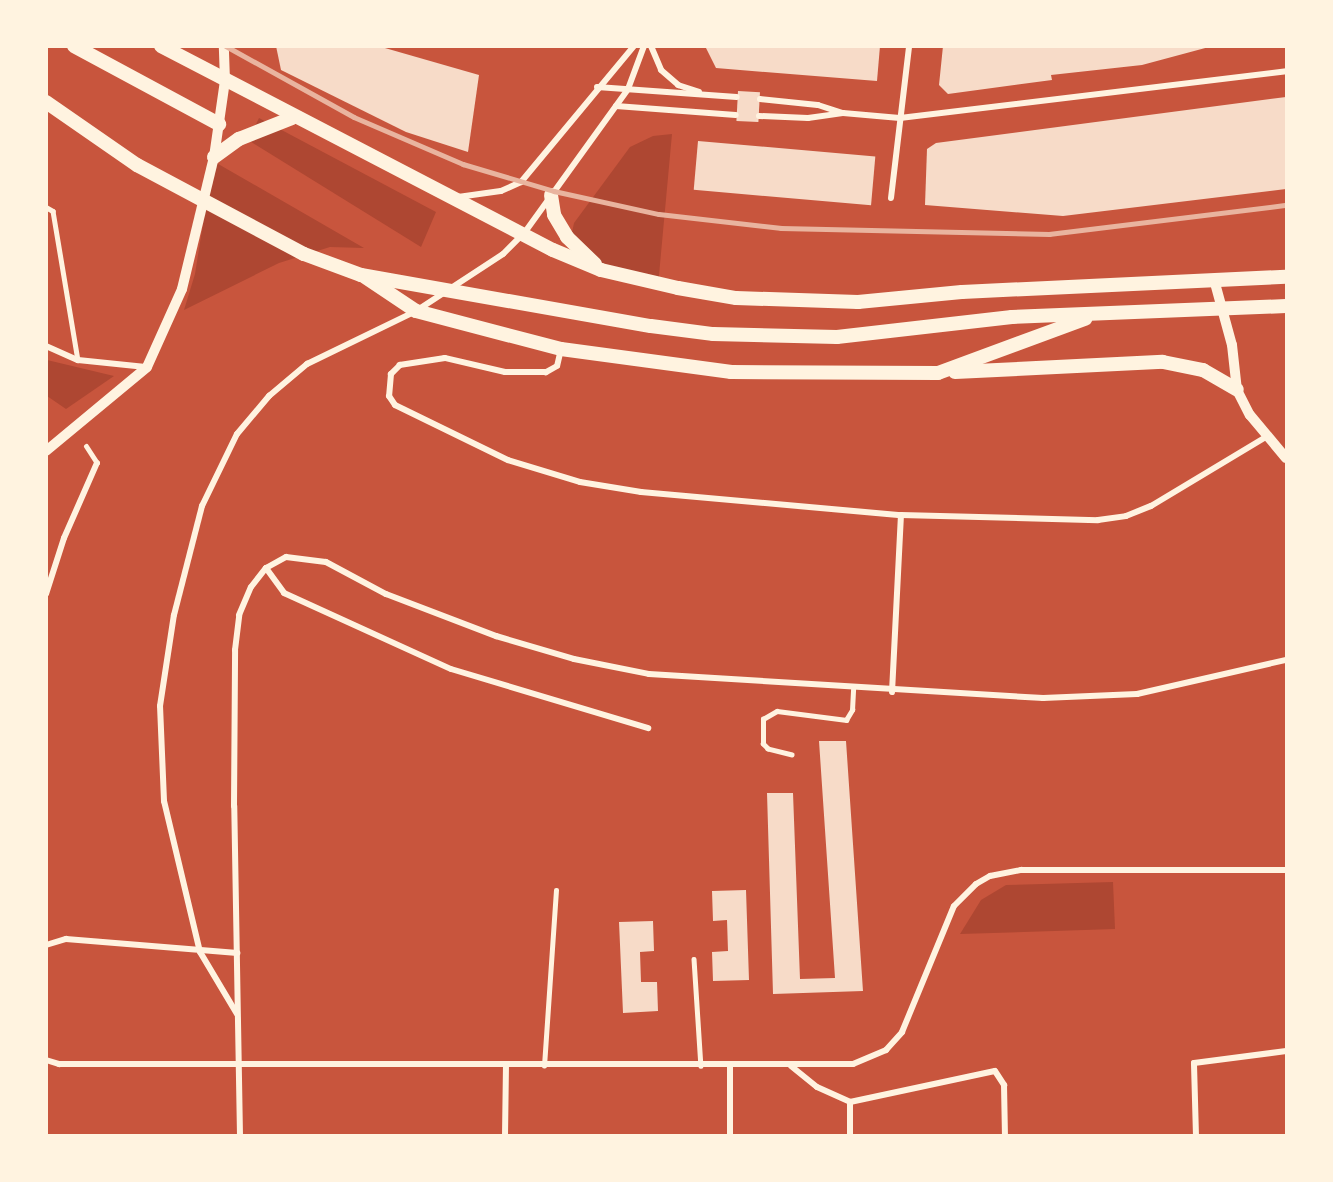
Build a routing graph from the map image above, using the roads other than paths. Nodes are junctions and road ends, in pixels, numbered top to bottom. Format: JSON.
{"nodes":[{"id":1,"x":74,"y":46,"type":"edge"},
{"id":2,"x":161,"y":46,"type":"edge"},
{"id":3,"x":224,"y":46,"type":"edge"},
{"id":4,"x":634,"y":46,"type":"edge"},
{"id":5,"x":644,"y":46,"type":"edge"},
{"id":6,"x":651,"y":46,"type":"edge"},
{"id":7,"x":909,"y":46,"type":"edge"},
{"id":8,"x":1287,"y":71,"type":"edge"},
{"id":9,"x":225,"y":81,"type":"junction"},
{"id":10,"x":597,"y":87,"type":"junction"},
{"id":11,"x":628,"y":89,"type":"junction"},
{"id":12,"x":711,"y":95,"type":"junction"},
{"id":13,"x":738,"y":97,"type":"dead end"},
{"id":14,"x":760,"y":99,"type":"dead end"},
{"id":15,"x":46,"y":102,"type":"edge"},
{"id":16,"x":616,"y":106,"type":"junction"},
{"id":17,"x":843,"y":113,"type":"junction"},
{"id":18,"x":736,"y":115,"type":"dead end"},
{"id":19,"x":759,"y":116,"type":"dead end"},
{"id":20,"x":292,"y":118,"type":"junction"},
{"id":21,"x":900,"y":118,"type":"junction"},
{"id":22,"x":219,"y":124,"type":"junction"},
{"id":23,"x":214,"y":157,"type":"junction"},
{"id":24,"x":551,"y":195,"type":"junction"},
{"id":25,"x":451,"y":197,"type":"junction"},
{"id":26,"x":891,"y":198,"type":"dead end"},
{"id":27,"x":203,"y":200,"type":"junction"},
{"id":28,"x":46,"y":207,"type":"edge"},
{"id":29,"x":525,"y":232,"type":"junction"},
{"id":30,"x":601,"y":270,"type":"junction"},
{"id":31,"x":361,"y":274,"type":"junction"},
{"id":32,"x":1287,"y":277,"type":"edge"},
{"id":33,"x":1215,"y":282,"type":"junction"},
{"id":34,"x":446,"y":290,"type":"junction"},
{"id":35,"x":1287,"y":306,"type":"edge"},
{"id":36,"x":1224,"y":310,"type":"junction"},
{"id":37,"x":416,"y":311,"type":"junction"},
{"id":38,"x":1097,"y":315,"type":"junction"},
{"id":39,"x":46,"y":346,"type":"edge"},
{"id":40,"x":561,"y":349,"type":"junction"},
{"id":41,"x":78,"y":360,"type":"junction"},
{"id":42,"x":147,"y":367,"type":"junction"},
{"id":43,"x":938,"y":373,"type":"junction"},
{"id":44,"x":1237,"y":390,"type":"junction"},
{"id":45,"x":1266,"y":437,"type":"junction"},
{"id":46,"x":86,"y":446,"type":"dead end"},
{"id":47,"x":46,"y":451,"type":"edge"},
{"id":48,"x":1287,"y":458,"type":"edge"},
{"id":49,"x":97,"y":463,"type":"joint"},
{"id":50,"x":901,"y":515,"type":"junction"},
{"id":51,"x":267,"y":568,"type":"junction"},
{"id":52,"x":47,"y":591,"type":"edge"},
{"id":53,"x":1287,"y":660,"type":"edge"},
{"id":54,"x":854,"y":689,"type":"junction"},
{"id":55,"x":892,"y":692,"type":"junction"},
{"id":56,"x":648,"y":728,"type":"dead end"},
{"id":57,"x":792,"y":755,"type":"dead end"},
{"id":58,"x":1287,"y":870,"type":"edge"},
{"id":59,"x":556,"y":890,"type":"dead end"},
{"id":60,"x":46,"y":945,"type":"edge"},
{"id":61,"x":200,"y":952,"type":"junction"},
{"id":62,"x":237,"y":953,"type":"junction"},
{"id":63,"x":694,"y":959,"type":"dead end"},
{"id":64,"x":238,"y":1017,"type":"junction"},
{"id":65,"x":1287,"y":1052,"type":"edge"},
{"id":66,"x":46,"y":1060,"type":"edge"},
{"id":67,"x":239,"y":1065,"type":"junction"},
{"id":68,"x":791,"y":1065,"type":"junction"},
{"id":69,"x":506,"y":1066,"type":"junction"},
{"id":70,"x":544,"y":1066,"type":"junction"},
{"id":71,"x":701,"y":1066,"type":"junction"},
{"id":72,"x":730,"y":1066,"type":"junction"},
{"id":73,"x":849,"y":1102,"type":"junction"},
{"id":74,"x":240,"y":1136,"type":"edge"},
{"id":75,"x":505,"y":1136,"type":"edge"},
{"id":76,"x":730,"y":1136,"type":"edge"},
{"id":77,"x":850,"y":1136,"type":"edge"},
{"id":78,"x":1005,"y":1136,"type":"edge"},
{"id":79,"x":1196,"y":1136,"type":"edge"}],
"edges":[{"from":1,"to":22,"type":"main road"},
{"from":2,"to":9,"type":"main road"},
{"from":3,"to":9,"type":"street"},
{"from":4,"to":10,"type":"street"},
{"from":5,"to":11,"type":"street"},
{"from":6,"to":12,"type":"street"},
{"from":7,"to":21,"type":"street"},
{"from":8,"to":21,"type":"street"},
{"from":9,"to":20,"type":"main road"},
{"from":9,"to":22,"type":"street"},
{"from":10,"to":11,"type":"street"},
{"from":10,"to":25,"type":"street"},
{"from":11,"to":12,"type":"street"},
{"from":11,"to":16,"type":"street"},
{"from":12,"to":13,"type":"street"},
{"from":14,"to":17,"type":"street"},
{"from":15,"to":27,"type":"main road"},
{"from":16,"to":18,"type":"street"},
{"from":16,"to":24,"type":"street"},
{"from":17,"to":19,"type":"street"},
{"from":17,"to":21,"type":"street"},
{"from":20,"to":23,"type":"main road"},
{"from":20,"to":25,"type":"main road"},
{"from":21,"to":26,"type":"street"},
{"from":22,"to":23,"type":"street"},
{"from":23,"to":27,"type":"street"},
{"from":24,"to":29,"type":"street"},
{"from":24,"to":30,"type":"main road"},
{"from":25,"to":29,"type":"main road"},
{"from":27,"to":31,"type":"main road"},
{"from":27,"to":42,"type":"street"},
{"from":28,"to":41,"type":"lane"},
{"from":29,"to":30,"type":"main road"},
{"from":29,"to":34,"type":"street"},
{"from":30,"to":33,"type":"main road"},
{"from":31,"to":34,"type":"main road"},
{"from":31,"to":37,"type":"main road"},
{"from":32,"to":33,"type":"main road"},
{"from":33,"to":36,"type":"street"},
{"from":34,"to":37,"type":"street"},
{"from":34,"to":38,"type":"main road"},
{"from":35,"to":36,"type":"main road"},
{"from":36,"to":38,"type":"main road"},
{"from":36,"to":44,"type":"street"},
{"from":37,"to":40,"type":"main road"},
{"from":37,"to":61,"type":"street"},
{"from":38,"to":43,"type":"main road"},
{"from":39,"to":41,"type":"street"},
{"from":40,"to":43,"type":"main road"},
{"from":40,"to":50,"type":"street"},
{"from":41,"to":42,"type":"street"},
{"from":42,"to":47,"type":"street"},
{"from":43,"to":44,"type":"main road"},
{"from":44,"to":45,"type":"street"},
{"from":45,"to":48,"type":"street"},
{"from":45,"to":50,"type":"street"},
{"from":46,"to":49,"type":"street"},
{"from":49,"to":52,"type":"street"},
{"from":50,"to":55,"type":"street"},
{"from":51,"to":54,"type":"street"},
{"from":51,"to":56,"type":"street"},
{"from":51,"to":62,"type":"street"},
{"from":53,"to":55,"type":"street"},
{"from":54,"to":55,"type":"street"},
{"from":54,"to":57,"type":"lane"},
{"from":58,"to":68,"type":"street"},
{"from":59,"to":70,"type":"lane"},
{"from":60,"to":61,"type":"street"},
{"from":61,"to":62,"type":"street"},
{"from":61,"to":64,"type":"street"},
{"from":62,"to":64,"type":"street"},
{"from":63,"to":71,"type":"lane"},
{"from":64,"to":67,"type":"street"},
{"from":65,"to":79,"type":"street"},
{"from":66,"to":67,"type":"street"},
{"from":67,"to":69,"type":"street"},
{"from":67,"to":74,"type":"street"},
{"from":68,"to":72,"type":"street"},
{"from":68,"to":73,"type":"street"},
{"from":69,"to":70,"type":"street"},
{"from":69,"to":75,"type":"street"},
{"from":70,"to":71,"type":"street"},
{"from":71,"to":72,"type":"street"},
{"from":72,"to":76,"type":"street"},
{"from":73,"to":77,"type":"street"},
{"from":73,"to":78,"type":"street"}]}
